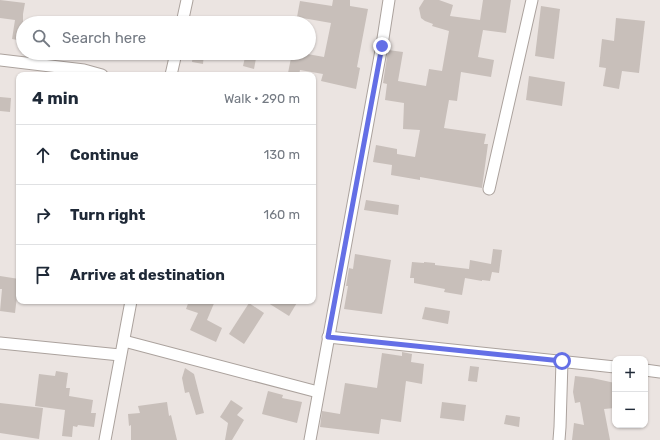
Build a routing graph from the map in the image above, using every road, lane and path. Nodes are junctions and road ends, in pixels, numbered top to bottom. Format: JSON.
{"nodes":[{"id":1,"x":187,"y":0,"type":"edge"},
{"id":2,"x":388,"y":0,"type":"edge"},
{"id":3,"x":532,"y":0,"type":"edge"},
{"id":4,"x":184,"y":16,"type":"edge"},
{"id":5,"x":0,"y":60,"type":"edge"},
{"id":6,"x":174,"y":60,"type":"edge"},
{"id":7,"x":91,"y":72,"type":"edge"},
{"id":8,"x":172,"y":72,"type":"edge"},
{"id":9,"x":489,"y":189,"type":"dead end"},
{"id":10,"x":130,"y":304,"type":"edge"},
{"id":11,"x":328,"y":337,"type":"junction"},
{"id":12,"x":124,"y":341,"type":"junction"},
{"id":13,"x":0,"y":344,"type":"edge"},
{"id":14,"x":120,"y":356,"type":"junction"},
{"id":15,"x":562,"y":361,"type":"junction"},
{"id":16,"x":612,"y":367,"type":"edge"},
{"id":17,"x":648,"y":370,"type":"edge"},
{"id":18,"x":660,"y":372,"type":"edge"},
{"id":19,"x":318,"y":392,"type":"junction"},
{"id":20,"x":105,"y":440,"type":"edge"},
{"id":21,"x":310,"y":440,"type":"edge"},
{"id":22,"x":559,"y":440,"type":"edge"}],
"edges":[{"from":1,"to":4,"type":"street"},
{"from":2,"to":11,"type":"street"},
{"from":3,"to":9,"type":"street"},
{"from":5,"to":7,"type":"street"},
{"from":6,"to":8,"type":"street"},
{"from":10,"to":12,"type":"street"},
{"from":11,"to":15,"type":"street"},
{"from":11,"to":19,"type":"street"},
{"from":12,"to":14,"type":"street"},
{"from":12,"to":19,"type":"street"},
{"from":13,"to":14,"type":"street"},
{"from":14,"to":20,"type":"street"},
{"from":15,"to":16,"type":"street"},
{"from":15,"to":22,"type":"street"},
{"from":17,"to":18,"type":"street"},
{"from":19,"to":21,"type":"street"}]}
